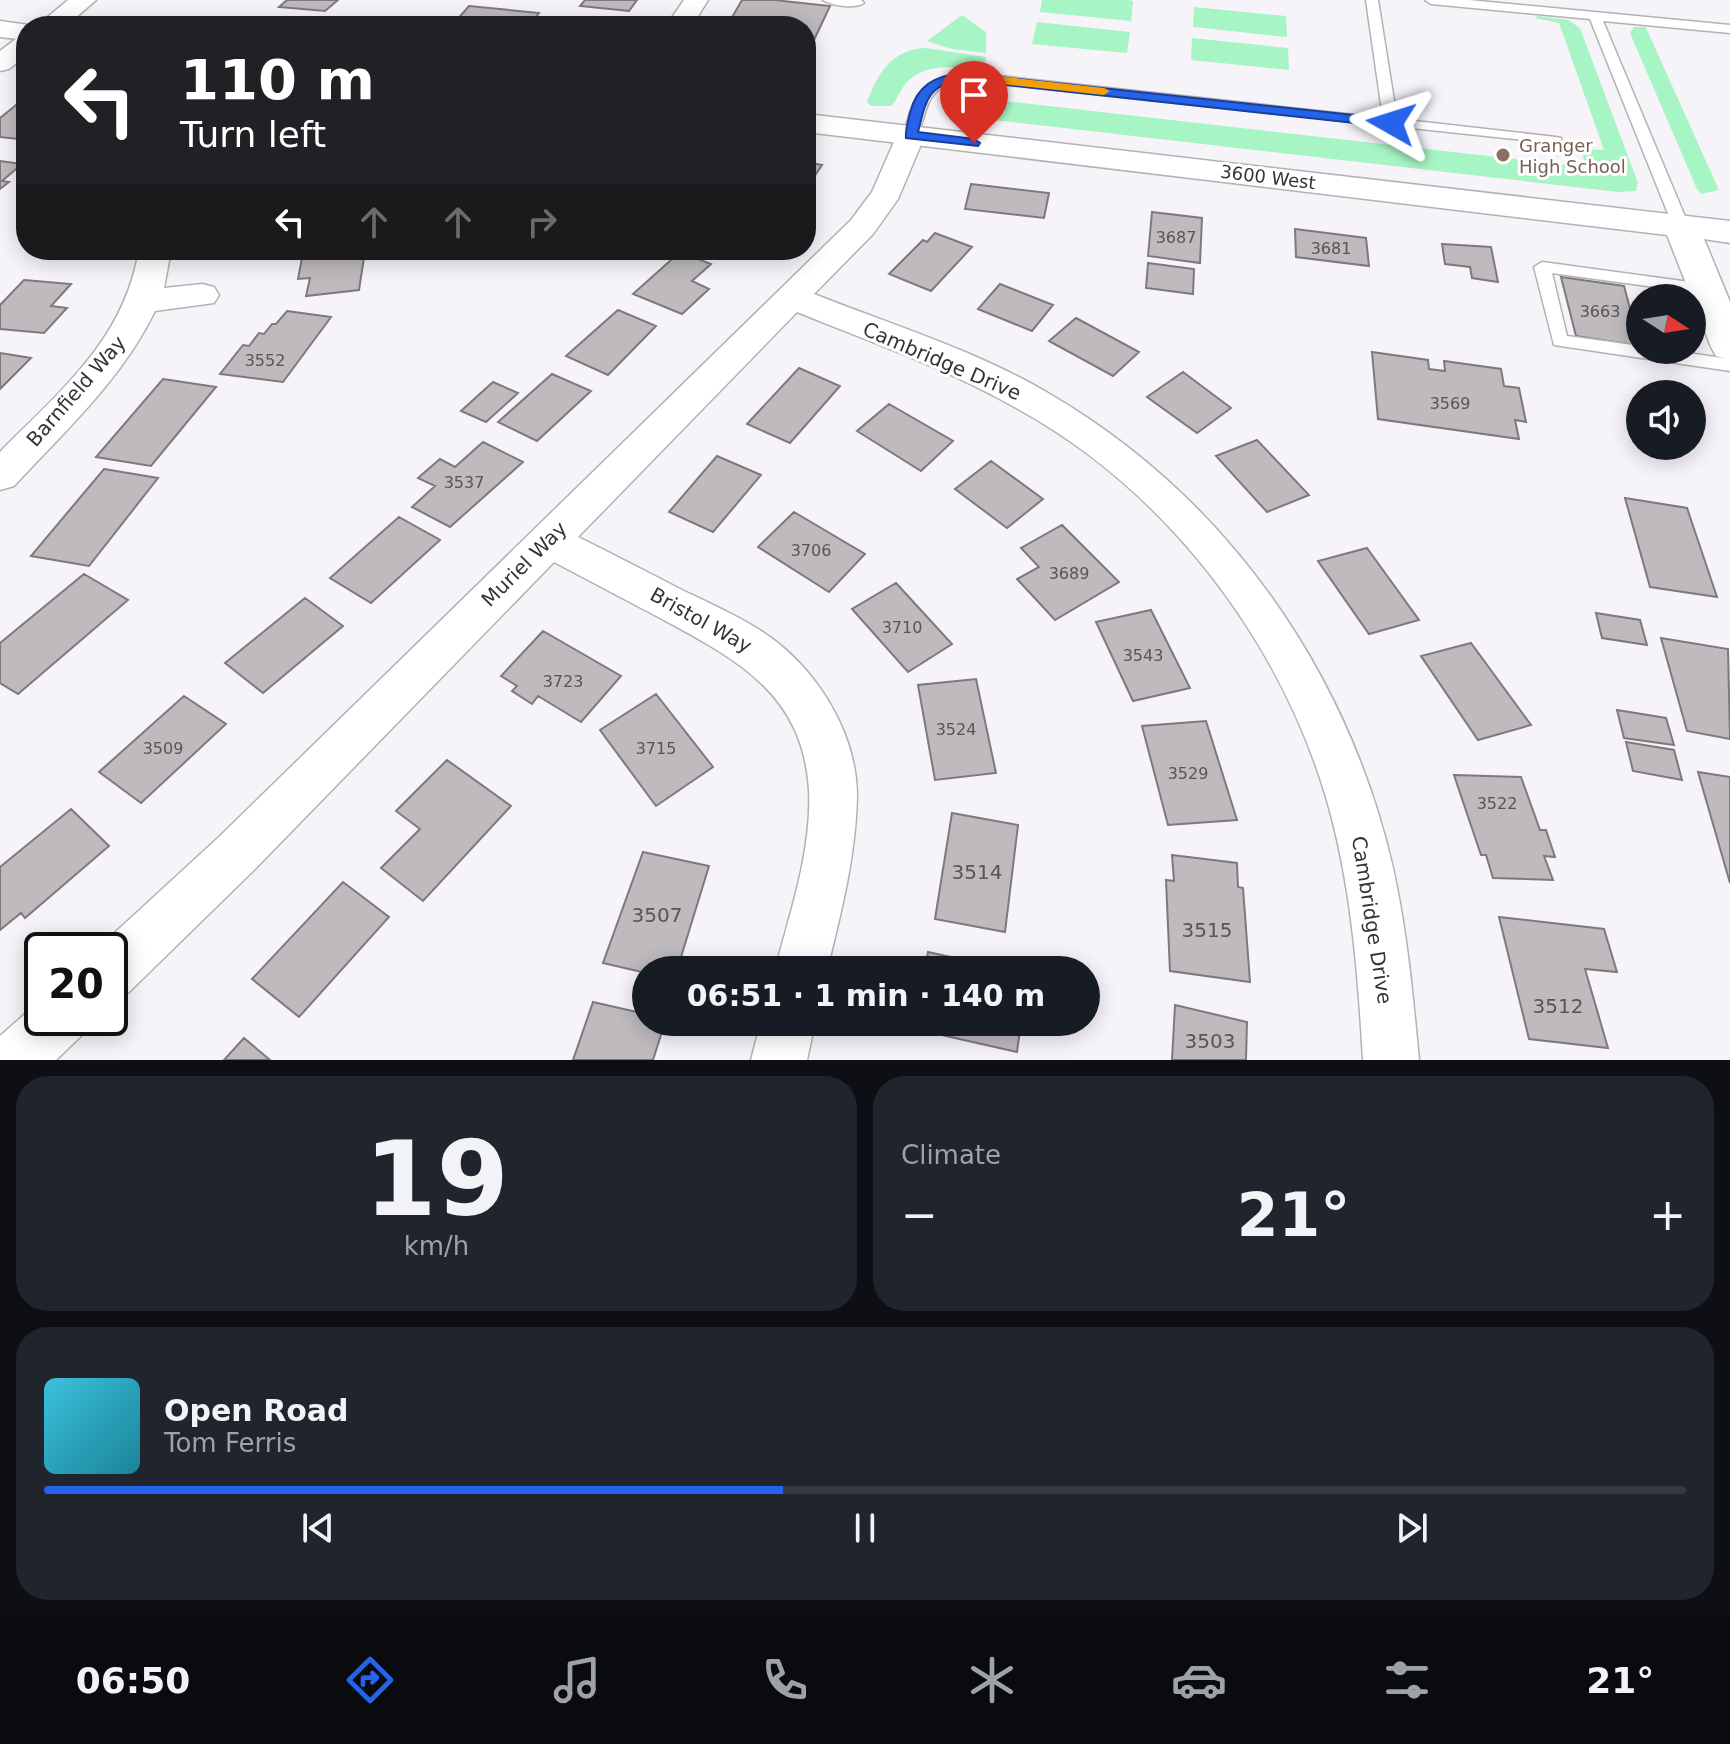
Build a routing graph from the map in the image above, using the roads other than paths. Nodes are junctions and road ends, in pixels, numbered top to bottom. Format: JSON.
{"nodes":[{"id":1,"x":84,"y":0,"type":"edge"},
{"id":2,"x":829,"y":0,"type":"edge"},
{"id":3,"x":1372,"y":0,"type":"edge"},
{"id":4,"x":1431,"y":0,"type":"edge"},
{"id":5,"x":858,"y":3,"type":"dead end"},
{"id":6,"x":63,"y":16,"type":"edge"},
{"id":7,"x":1595,"y":16,"type":"junction"},
{"id":8,"x":1730,"y":29,"type":"edge"},
{"id":9,"x":1391,"y":123,"type":"junction"},
{"id":10,"x":816,"y":124,"type":"edge"},
{"id":11,"x":911,"y":135,"type":"junction"},
{"id":12,"x":1556,"y":141,"type":"dead end"},
{"id":13,"x":1681,"y":226,"type":"junction"},
{"id":14,"x":1730,"y":232,"type":"edge"},
{"id":15,"x":153,"y":260,"type":"edge"},
{"id":16,"x":1669,"y":284,"type":"edge"},
{"id":17,"x":1704,"y":284,"type":"edge"},
{"id":18,"x":1706,"y":289,"type":"edge"},
{"id":19,"x":202,"y":295,"type":"dead end"},
{"id":20,"x":790,"y":297,"type":"junction"},
{"id":21,"x":145,"y":301,"type":"junction"},
{"id":22,"x":1730,"y":347,"type":"edge"},
{"id":23,"x":1626,"y":350,"type":"edge"},
{"id":24,"x":1706,"y":362,"type":"edge"},
{"id":25,"x":1730,"y":365,"type":"edge"},
{"id":26,"x":0,"y":476,"type":"edge"},
{"id":27,"x":549,"y":540,"type":"junction"},
{"id":28,"x":128,"y":956,"type":"edge"},
{"id":29,"x":804,"y":956,"type":"edge"},
{"id":30,"x":41,"y":1036,"type":"edge"},
{"id":31,"x":785,"y":1036,"type":"edge"},
{"id":32,"x":15,"y":1060,"type":"edge"},
{"id":33,"x":779,"y":1060,"type":"edge"},
{"id":34,"x":1391,"y":1060,"type":"edge"}],
"edges":[{"from":1,"to":6,"type":"street"},
{"from":2,"to":5,"type":"lane"},
{"from":3,"to":9,"type":"lane"},
{"from":4,"to":7,"type":"lane"},
{"from":7,"to":8,"type":"lane"},
{"from":7,"to":13,"type":"lane"},
{"from":9,"to":11,"type":"lane"},
{"from":9,"to":12,"type":"lane"},
{"from":10,"to":11,"type":"street","name":"3600 West"},
{"from":11,"to":13,"type":"street","name":"3600 West"},
{"from":11,"to":20,"type":"street","name":"Muriel Way"},
{"from":13,"to":14,"type":"street","name":"3600 West"},
{"from":13,"to":17,"type":"street"},
{"from":15,"to":21,"type":"street","name":"Barnfield Way"},
{"from":16,"to":23,"type":"lane"},
{"from":18,"to":22,"type":"street"},
{"from":19,"to":21,"type":"street"},
{"from":20,"to":27,"type":"street","name":"Muriel Way"},
{"from":20,"to":34,"type":"street","name":"Cambridge Drive"},
{"from":21,"to":26,"type":"street","name":"Barnfield Way"},
{"from":24,"to":25,"type":"lane"},
{"from":27,"to":28,"type":"street","name":"Muriel Way"},
{"from":27,"to":29,"type":"street","name":"Bristol Way"},
{"from":30,"to":32,"type":"street"},
{"from":31,"to":33,"type":"street"}]}
